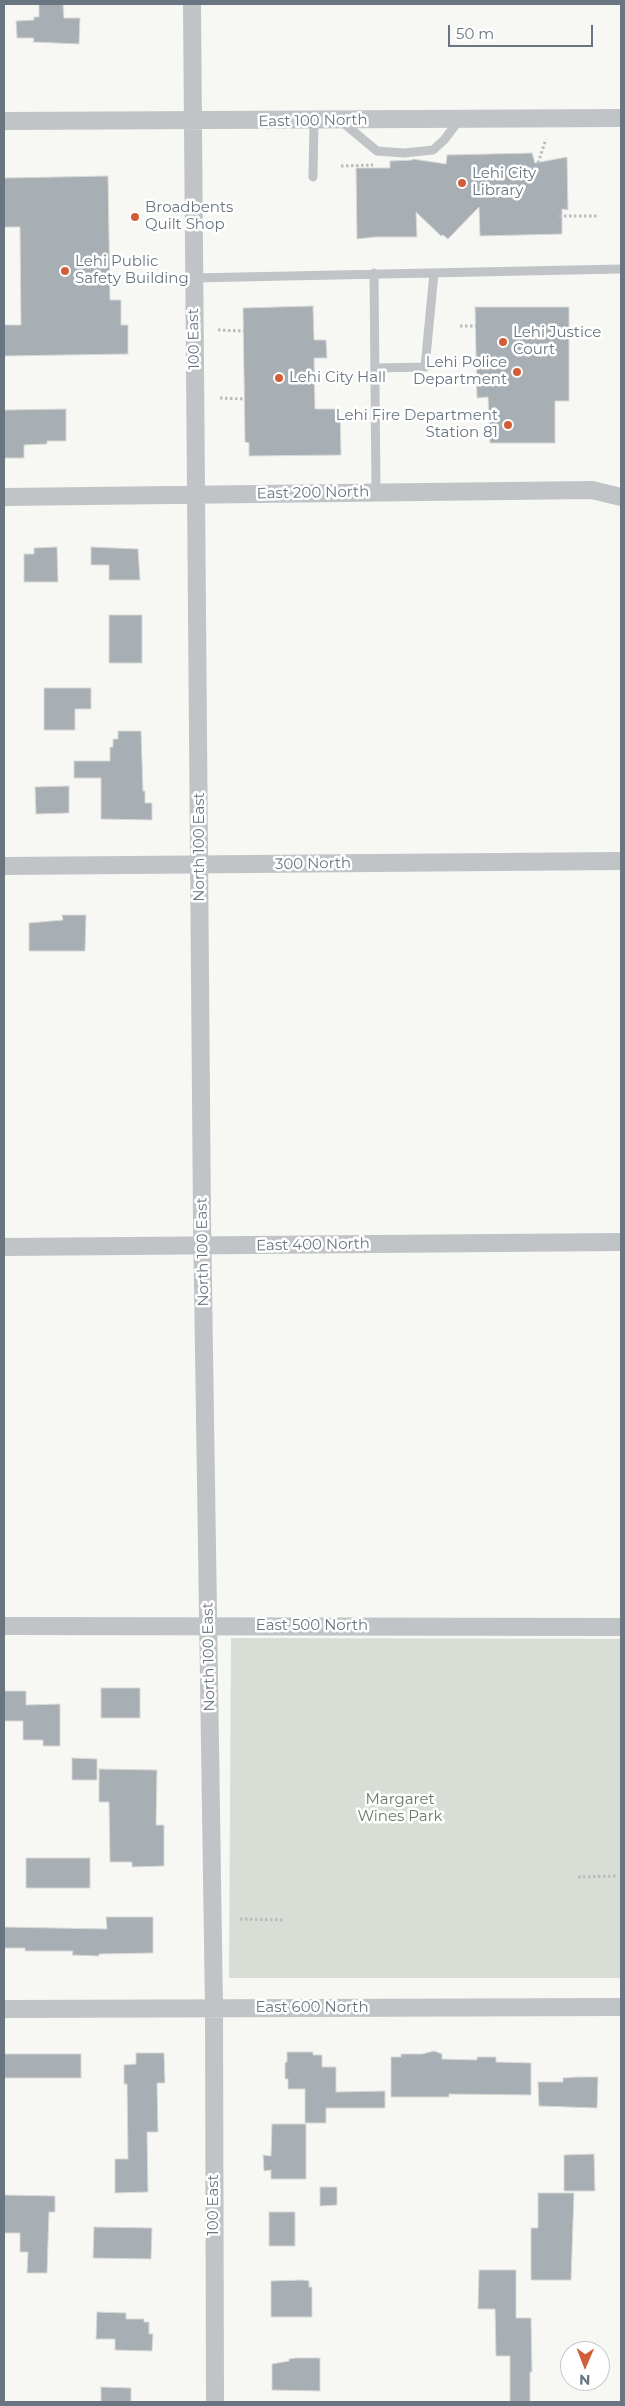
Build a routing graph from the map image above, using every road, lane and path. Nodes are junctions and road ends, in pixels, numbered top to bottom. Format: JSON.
{"nodes":[{"id":1,"x":192,"y":4,"type":"edge"},
{"id":2,"x":621,"y":118,"type":"edge"},
{"id":3,"x":460,"y":119,"type":"junction"},
{"id":4,"x":341,"y":120,"type":"junction"},
{"id":5,"x":4,"y":121,"type":"edge"},
{"id":6,"x":314,"y":121,"type":"junction"},
{"id":7,"x":194,"y":122,"type":"junction"},
{"id":8,"x":546,"y":139,"type":"dead end"},
{"id":9,"x":538,"y":163,"type":"dead end"},
{"id":10,"x":379,"y":165,"type":"dead end"},
{"id":11,"x":341,"y":166,"type":"dead end"},
{"id":12,"x":313,"y":177,"type":"dead end"},
{"id":13,"x":559,"y":216,"type":"dead end"},
{"id":14,"x":599,"y":216,"type":"dead end"},
{"id":15,"x":621,"y":270,"type":"edge"},
{"id":16,"x":434,"y":272,"type":"junction"},
{"id":17,"x":374,"y":273,"type":"junction"},
{"id":18,"x":193,"y":278,"type":"junction"},
{"id":19,"x":460,"y":326,"type":"dead end"},
{"id":20,"x":476,"y":326,"type":"dead end"},
{"id":21,"x":218,"y":330,"type":"dead end"},
{"id":22,"x":244,"y":331,"type":"dead end"},
{"id":23,"x":375,"y":368,"type":"junction"},
{"id":24,"x":220,"y":398,"type":"dead end"},
{"id":25,"x":244,"y":399,"type":"dead end"},
{"id":26,"x":376,"y":492,"type":"junction"},
{"id":27,"x":197,"y":495,"type":"junction"},
{"id":28,"x":621,"y":496,"type":"edge"},
{"id":29,"x":4,"y":497,"type":"edge"},
{"id":30,"x":621,"y":861,"type":"edge"},
{"id":31,"x":4,"y":866,"type":"edge"},
{"id":32,"x":200,"y":866,"type":"junction"},
{"id":33,"x":621,"y":1242,"type":"edge"},
{"id":34,"x":203,"y":1246,"type":"junction"},
{"id":35,"x":4,"y":1247,"type":"edge"},
{"id":36,"x":209,"y":1625,"type":"junction"},
{"id":37,"x":4,"y":1626,"type":"edge"},
{"id":38,"x":621,"y":1627,"type":"edge"},
{"id":39,"x":617,"y":1876,"type":"dead end"},
{"id":40,"x":578,"y":1877,"type":"dead end"},
{"id":41,"x":240,"y":1919,"type":"dead end"},
{"id":42,"x":283,"y":1920,"type":"dead end"},
{"id":43,"x":621,"y":2007,"type":"edge"},
{"id":44,"x":214,"y":2008,"type":"junction"},
{"id":45,"x":4,"y":2009,"type":"edge"},
{"id":46,"x":215,"y":2402,"type":"edge"}],
"edges":[{"from":1,"to":7,"type":"street","name":"100 East"},
{"from":2,"to":3,"type":"street","name":"East 100 North"},
{"from":3,"to":4,"type":"street","name":"East 100 North"},
{"from":3,"to":4,"type":"lane"},
{"from":4,"to":6,"type":"street","name":"East 100 North"},
{"from":5,"to":7,"type":"street","name":"East 100 North"},
{"from":6,"to":7,"type":"street","name":"East 100 North"},
{"from":6,"to":12,"type":"lane"},
{"from":7,"to":18,"type":"street","name":"100 East"},
{"from":8,"to":9,"type":"path"},
{"from":10,"to":11,"type":"path"},
{"from":13,"to":14,"type":"path"},
{"from":15,"to":16,"type":"lane"},
{"from":16,"to":17,"type":"lane"},
{"from":16,"to":23,"type":"lane"},
{"from":17,"to":18,"type":"lane"},
{"from":17,"to":23,"type":"lane"},
{"from":18,"to":27,"type":"street","name":"100 East"},
{"from":19,"to":20,"type":"path"},
{"from":21,"to":22,"type":"path"},
{"from":23,"to":26,"type":"lane"},
{"from":24,"to":25,"type":"path"},
{"from":26,"to":27,"type":"street","name":"East 200 North"},
{"from":26,"to":28,"type":"street","name":"East 200 North"},
{"from":27,"to":29,"type":"street","name":"East 200 North"},
{"from":27,"to":32,"type":"street","name":"North 100 East"},
{"from":30,"to":32,"type":"street","name":"300 North"},
{"from":31,"to":32,"type":"street","name":"300 North"},
{"from":32,"to":34,"type":"street","name":"North 100 East"},
{"from":33,"to":34,"type":"street","name":"East 400 North"},
{"from":34,"to":35,"type":"street","name":"East 400 North"},
{"from":34,"to":36,"type":"street","name":"North 100 East"},
{"from":36,"to":37,"type":"street","name":"East 500 North"},
{"from":36,"to":38,"type":"street","name":"East 500 North"},
{"from":36,"to":44,"type":"street","name":"North 100 East"},
{"from":39,"to":40,"type":"path"},
{"from":41,"to":42,"type":"path"},
{"from":43,"to":44,"type":"street","name":"East 600 North"},
{"from":44,"to":45,"type":"street","name":"East 600 North"},
{"from":44,"to":46,"type":"street","name":"100 East"}]}
